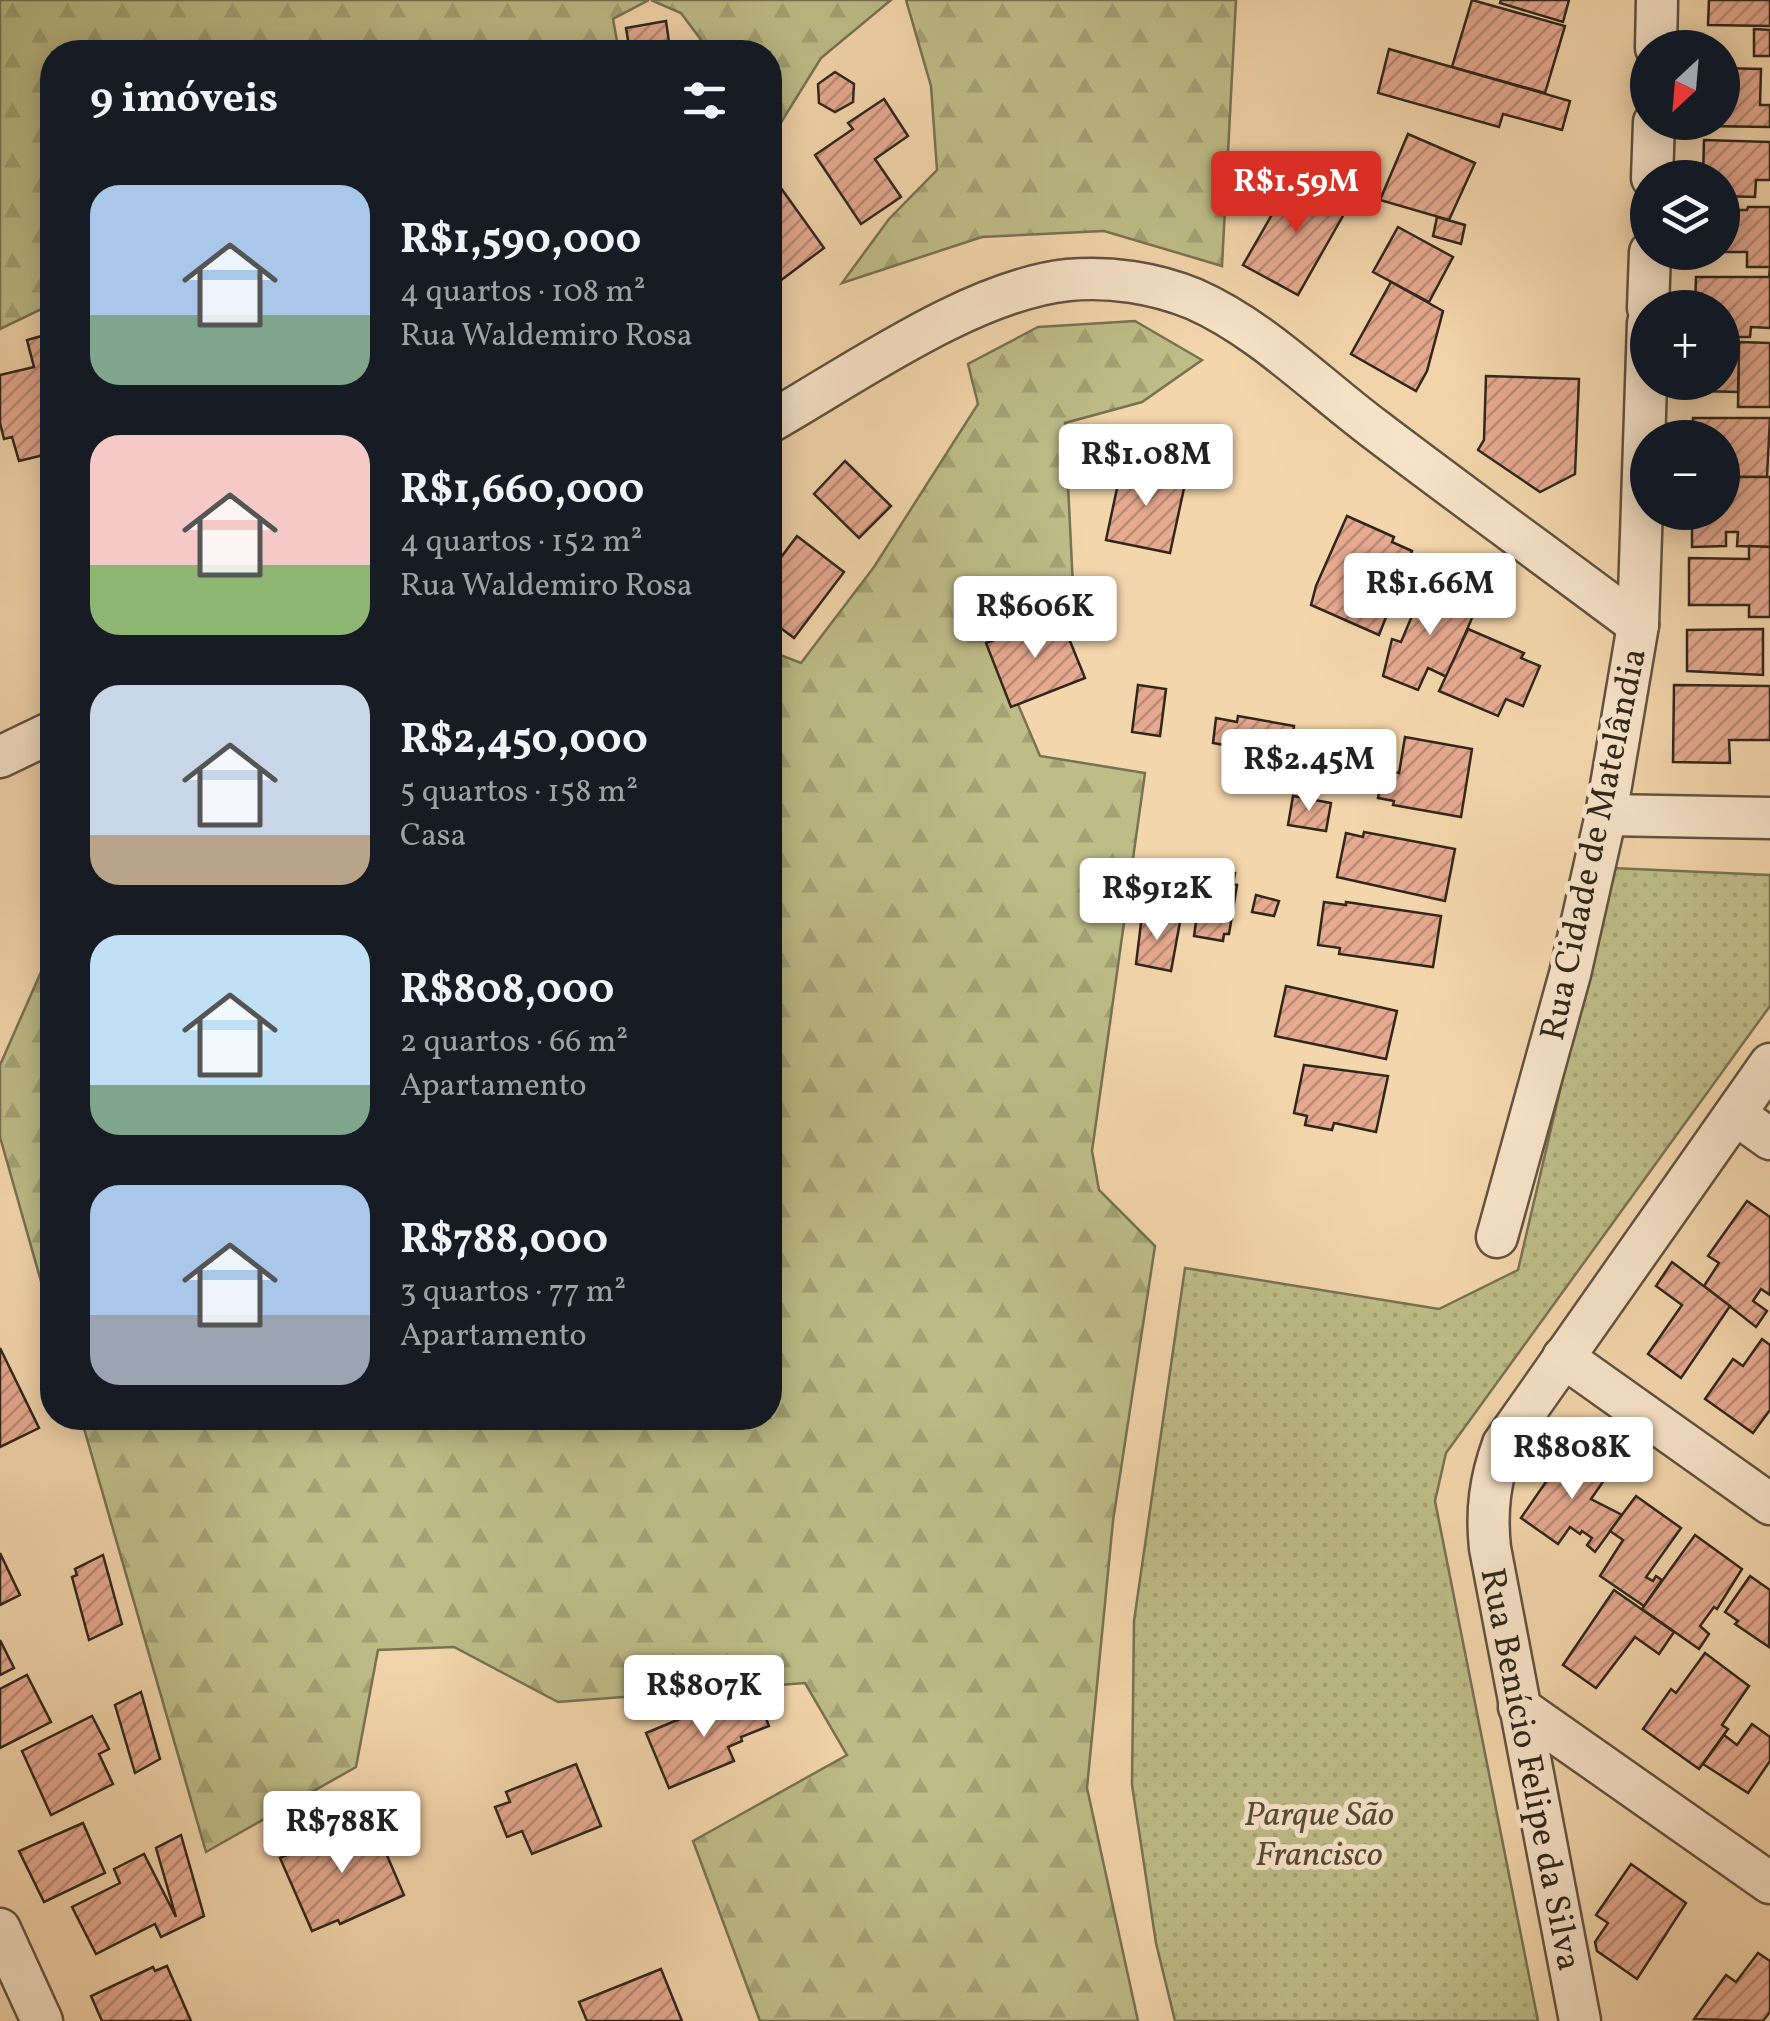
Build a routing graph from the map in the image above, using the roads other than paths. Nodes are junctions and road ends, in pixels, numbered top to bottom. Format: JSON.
{"nodes":[{"id":1,"x":1657,"y":0,"type":"edge"},
{"id":2,"x":1656,"y":30,"type":"edge"},
{"id":3,"x":1645,"y":400,"type":"edge"},
{"id":4,"x":782,"y":415,"type":"edge"},
{"id":5,"x":1638,"y":626,"type":"junction"},
{"id":6,"x":40,"y":738,"type":"edge"},
{"id":7,"x":0,"y":757,"type":"edge"},
{"id":8,"x":1606,"y":815,"type":"junction"},
{"id":9,"x":1770,"y":818,"type":"edge"},
{"id":10,"x":1770,"y":1064,"type":"edge"},
{"id":11,"x":1735,"y":1114,"type":"junction"},
{"id":12,"x":1770,"y":1139,"type":"edge"},
{"id":13,"x":1496,"y":1238,"type":"dead end"},
{"id":14,"x":1563,"y":1357,"type":"junction"},
{"id":15,"x":1770,"y":1504,"type":"edge"},
{"id":16,"x":1519,"y":1707,"type":"junction"},
{"id":17,"x":1770,"y":1884,"type":"edge"},
{"id":18,"x":0,"y":1929,"type":"edge"},
{"id":19,"x":42,"y":2021,"type":"edge"},
{"id":20,"x":1580,"y":2021,"type":"edge"}],
"edges":[{"from":1,"to":2,"type":"street"},
{"from":3,"to":5,"type":"street","name":"Rua Cidade de Matelândia"},
{"from":4,"to":5,"type":"street"},
{"from":5,"to":8,"type":"street","name":"Rua Cidade de Matelândia"},
{"from":6,"to":7,"type":"street"},
{"from":8,"to":9,"type":"street"},
{"from":8,"to":13,"type":"street","name":"Rua Cidade de Matelândia"},
{"from":10,"to":11,"type":"street","name":"Rua Benício Felipe da Silva"},
{"from":11,"to":12,"type":"street"},
{"from":11,"to":14,"type":"street","name":"Rua Benício Felipe da Silva"},
{"from":14,"to":15,"type":"street"},
{"from":14,"to":16,"type":"street","name":"Rua Benício Felipe da Silva"},
{"from":16,"to":17,"type":"street"},
{"from":16,"to":20,"type":"street","name":"Rua Benício Felipe da Silva"},
{"from":18,"to":19,"type":"street"}]}
